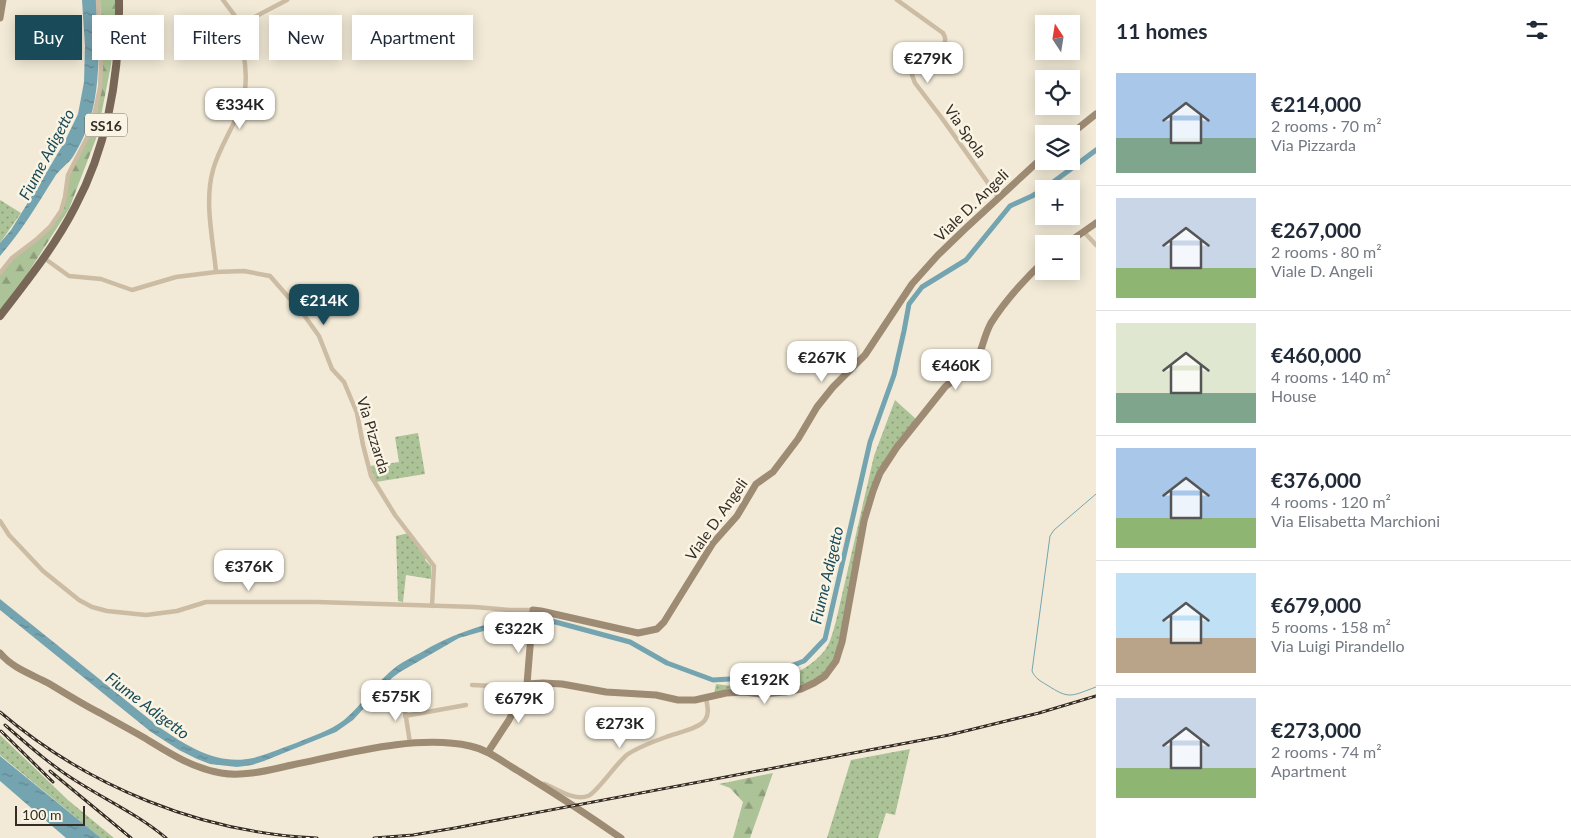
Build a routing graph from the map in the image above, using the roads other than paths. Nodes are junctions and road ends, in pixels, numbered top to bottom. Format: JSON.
{"nodes":[{"id":1,"x":98,"y":0,"type":"edge"},
{"id":2,"x":119,"y":0,"type":"edge"},
{"id":3,"x":223,"y":0,"type":"edge"},
{"id":4,"x":287,"y":0,"type":"edge"},
{"id":5,"x":897,"y":0,"type":"edge"},
{"id":6,"x":2,"y":2,"type":"edge"},
{"id":7,"x":234,"y":15,"type":"edge"},
{"id":8,"x":258,"y":15,"type":"edge"},
{"id":9,"x":0,"y":18,"type":"edge"},
{"id":10,"x":245,"y":60,"type":"edge"},
{"id":11,"x":1096,"y":114,"type":"edge"},
{"id":12,"x":1080,"y":127,"type":"edge"},
{"id":13,"x":1035,"y":164,"type":"edge"},
{"id":14,"x":998,"y":198,"type":"junction"},
{"id":15,"x":1096,"y":223,"type":"edge"},
{"id":16,"x":1084,"y":232,"type":"junction"},
{"id":17,"x":1080,"y":235,"type":"edge"},
{"id":18,"x":1096,"y":246,"type":"edge"},
{"id":19,"x":44,"y":258,"type":"junction"},
{"id":20,"x":1035,"y":271,"type":"edge"},
{"id":21,"x":216,"y":272,"type":"junction"},
{"id":22,"x":0,"y":273,"type":"edge"},
{"id":23,"x":0,"y":316,"type":"edge"},
{"id":24,"x":0,"y":521,"type":"edge"},
{"id":25,"x":432,"y":606,"type":"junction"},
{"id":26,"x":533,"y":612,"type":"junction"},
{"id":27,"x":0,"y":653,"type":"edge"},
{"id":28,"x":472,"y":685,"type":"dead end"},
{"id":29,"x":526,"y":687,"type":"junction"},
{"id":30,"x":403,"y":698,"type":"dead end"},
{"id":31,"x":706,"y":698,"type":"junction"},
{"id":32,"x":466,"y":705,"type":"dead end"},
{"id":33,"x":405,"y":716,"type":"junction"},
{"id":34,"x":410,"y":743,"type":"junction"},
{"id":35,"x":488,"y":752,"type":"junction"},
{"id":36,"x":540,"y":784,"type":"junction"},
{"id":37,"x":621,"y":838,"type":"edge"}],
"edges":[{"from":1,"to":22,"type":"street"},
{"from":2,"to":19,"type":"main road","number":"SS16"},
{"from":3,"to":7,"type":"street"},
{"from":4,"to":8,"type":"street"},
{"from":5,"to":14,"type":"street","name":"Via Spola"},
{"from":6,"to":9,"type":"street"},
{"from":10,"to":21,"type":"street"},
{"from":11,"to":12,"type":"street"},
{"from":13,"to":14,"type":"street","name":"Viale D. Angeli"},
{"from":14,"to":26,"type":"street","name":"Viale D. Angeli"},
{"from":15,"to":16,"type":"street"},
{"from":16,"to":17,"type":"street"},
{"from":16,"to":18,"type":"street"},
{"from":19,"to":21,"type":"street","name":"Via Pizzarda"},
{"from":19,"to":23,"type":"main road","number":"SS16"},
{"from":20,"to":31,"type":"street"},
{"from":21,"to":25,"type":"street","name":"Via Pizzarda"},
{"from":24,"to":25,"type":"street"},
{"from":25,"to":26,"type":"street"},
{"from":26,"to":29,"type":"street"},
{"from":27,"to":34,"type":"street"},
{"from":28,"to":29,"type":"street"},
{"from":29,"to":31,"type":"street"},
{"from":29,"to":35,"type":"street"},
{"from":30,"to":33,"type":"street"},
{"from":31,"to":36,"type":"street"},
{"from":32,"to":33,"type":"street"},
{"from":33,"to":34,"type":"street"},
{"from":34,"to":35,"type":"street"},
{"from":35,"to":36,"type":"street"},
{"from":36,"to":37,"type":"street"}]}
